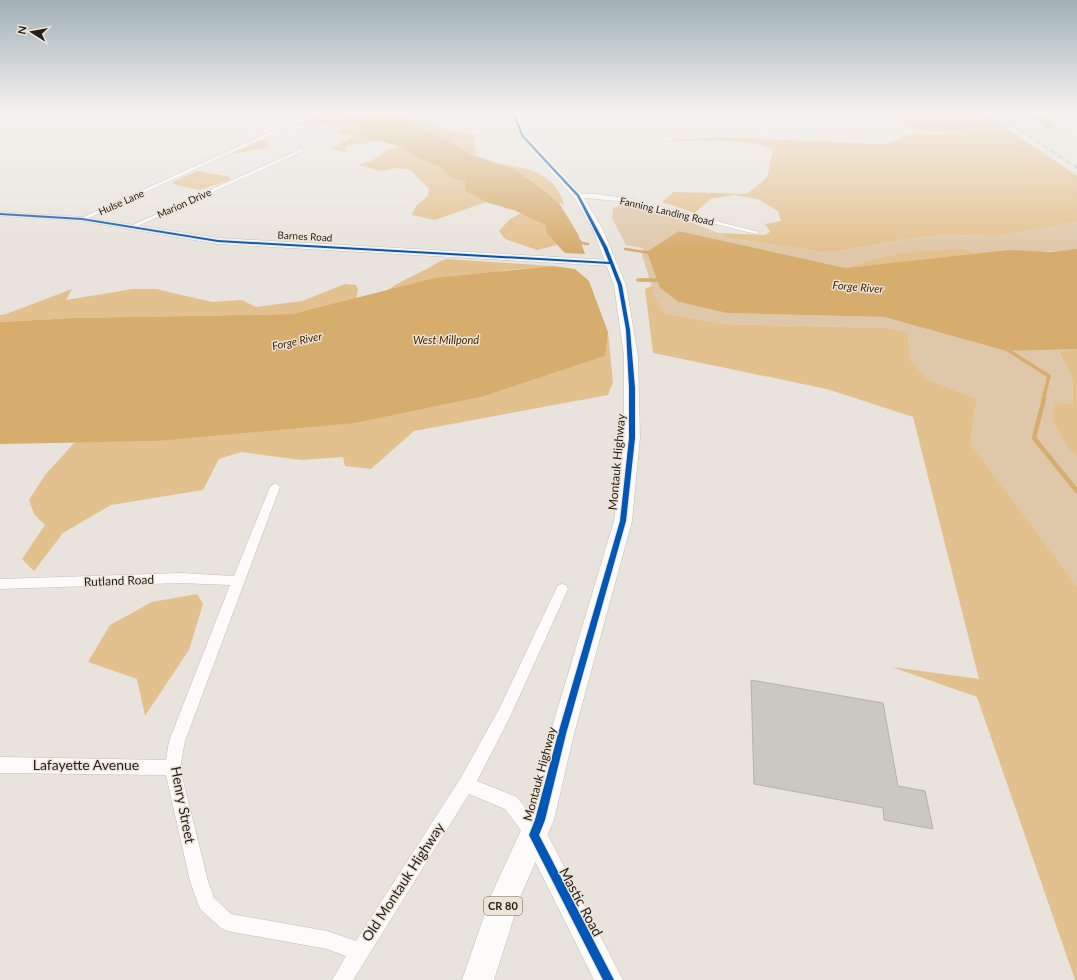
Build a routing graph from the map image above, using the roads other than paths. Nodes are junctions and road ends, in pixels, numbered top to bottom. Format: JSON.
{"nodes":[{"id":1,"x":217,"y":159,"type":"edge"},
{"id":2,"x":283,"y":159,"type":"edge"},
{"id":3,"x":544,"y":159,"type":"edge"},
{"id":4,"x":578,"y":196,"type":"junction"},
{"id":5,"x":0,"y":214,"type":"edge"},
{"id":6,"x":82,"y":220,"type":"junction"},
{"id":7,"x":131,"y":227,"type":"junction"},
{"id":8,"x":756,"y":232,"type":"dead end"},
{"id":9,"x":611,"y":263,"type":"junction"},
{"id":10,"x":275,"y":487,"type":"dead end"},
{"id":11,"x":237,"y":581,"type":"junction"},
{"id":12,"x":0,"y":584,"type":"edge"},
{"id":13,"x":562,"y":589,"type":"dead end"},
{"id":14,"x":0,"y":765,"type":"edge"},
{"id":15,"x":172,"y":768,"type":"junction"},
{"id":16,"x":466,"y":785,"type":"junction"},
{"id":17,"x":534,"y":834,"type":"junction"},
{"id":18,"x":359,"y":951,"type":"junction"},
{"id":19,"x":342,"y":980,"type":"edge"},
{"id":20,"x":478,"y":980,"type":"edge"},
{"id":21,"x":609,"y":980,"type":"edge"}],
"edges":[{"from":1,"to":6,"type":"street","name":"Hulse Lane"},
{"from":2,"to":7,"type":"street","name":"Marion Drive"},
{"from":3,"to":4,"type":"main road","name":"Montauk Highway","number":"CR 80"},
{"from":4,"to":8,"type":"street","name":"Fanning Landing Road"},
{"from":4,"to":9,"type":"main road","name":"Montauk Highway","number":"CR 80"},
{"from":5,"to":6,"type":"street","name":"Barnes Road"},
{"from":6,"to":7,"type":"street","name":"Barnes Road"},
{"from":7,"to":9,"type":"street","name":"Barnes Road"},
{"from":9,"to":17,"type":"main road","name":"Montauk Highway","number":"CR 80"},
{"from":10,"to":11,"type":"street","name":"Henry Street"},
{"from":11,"to":12,"type":"street","name":"Rutland Road"},
{"from":11,"to":15,"type":"street","name":"Henry Street"},
{"from":13,"to":16,"type":"street","name":"Old Montauk Highway"},
{"from":14,"to":15,"type":"street","name":"Lafayette Avenue"},
{"from":15,"to":18,"type":"street","name":"Henry Street"},
{"from":16,"to":17,"type":"street"},
{"from":16,"to":18,"type":"street","name":"Old Montauk Highway"},
{"from":17,"to":20,"type":"main road","name":"Montauk Highway","number":"CR 80"},
{"from":17,"to":21,"type":"main road","name":"Mastic Road"},
{"from":18,"to":19,"type":"street","name":"Old Montauk Highway"}]}
